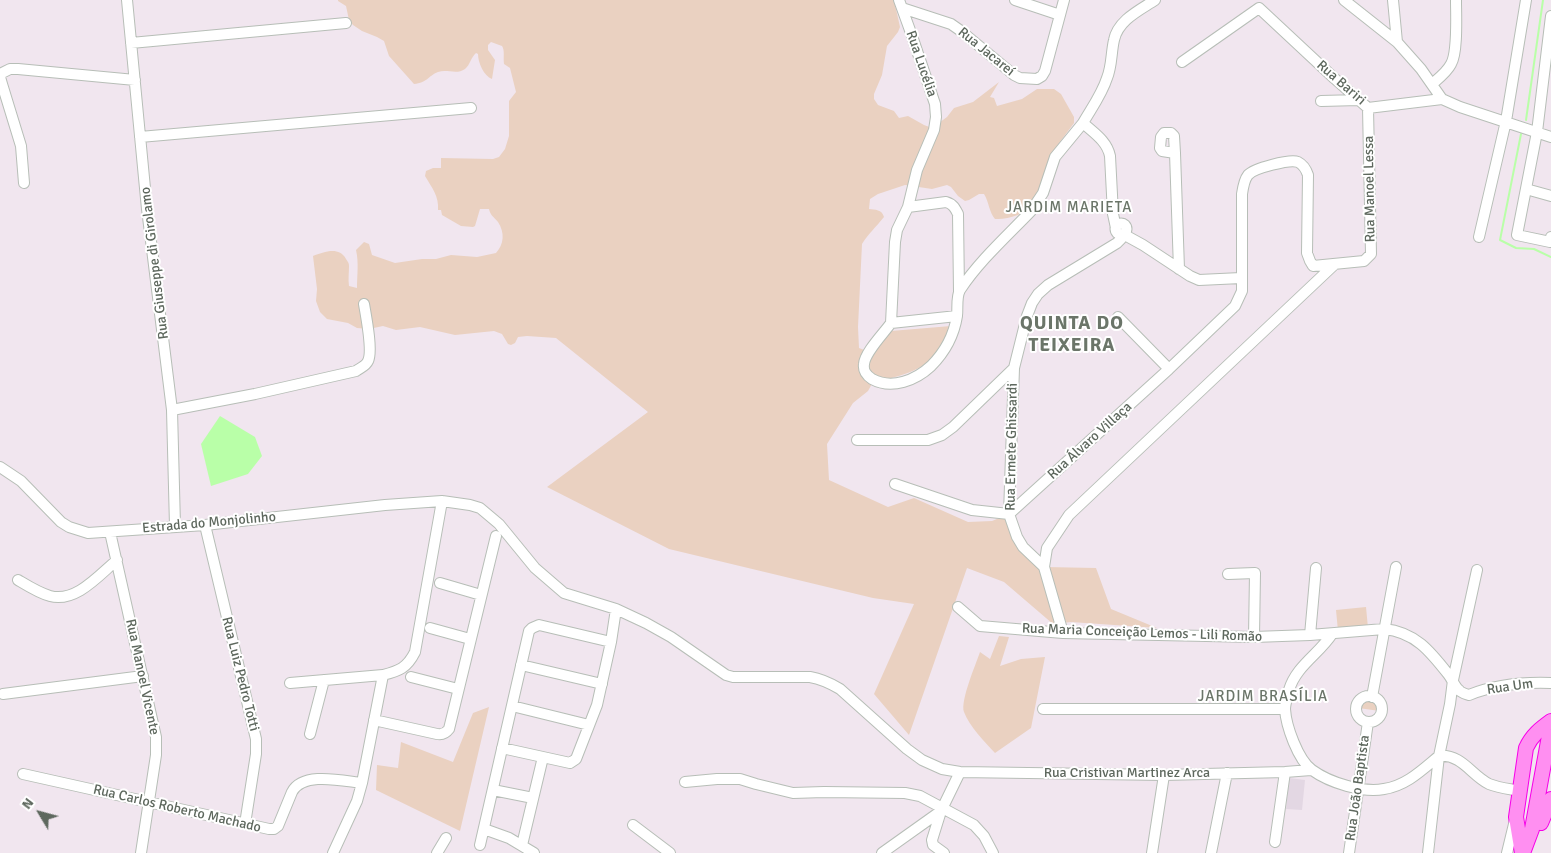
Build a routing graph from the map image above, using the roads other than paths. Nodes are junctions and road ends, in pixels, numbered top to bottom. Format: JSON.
{"nodes":[{"id":1,"x":127,"y":0,"type":"edge"},
{"id":2,"x":1015,"y":0,"type":"edge"},
{"id":3,"x":1064,"y":0,"type":"edge"},
{"id":4,"x":1155,"y":0,"type":"edge"},
{"id":5,"x":1344,"y":0,"type":"edge"},
{"id":6,"x":1393,"y":0,"type":"edge"},
{"id":7,"x":1456,"y":0,"type":"edge"},
{"id":8,"x":1526,"y":0,"type":"edge"},
{"id":9,"x":900,"y":4,"type":"edge"},
{"id":10,"x":1258,"y":4,"type":"edge"},
{"id":11,"x":1060,"y":15,"type":"junction"},
{"id":12,"x":1551,"y":16,"type":"edge"},
{"id":13,"x":926,"y":17,"type":"junction"},
{"id":14,"x":346,"y":23,"type":"dead end"},
{"id":15,"x":911,"y":33,"type":"junction"},
{"id":16,"x":1397,"y":42,"type":"junction"},
{"id":17,"x":131,"y":43,"type":"junction"},
{"id":18,"x":1182,"y":62,"type":"dead end"},
{"id":19,"x":134,"y":80,"type":"junction"},
{"id":20,"x":1432,"y":84,"type":"junction"},
{"id":21,"x":1442,"y":99,"type":"junction"},
{"id":22,"x":1359,"y":100,"type":"junction"},
{"id":23,"x":1321,"y":101,"type":"dead end"},
{"id":24,"x":471,"y":108,"type":"dead end"},
{"id":25,"x":1368,"y":108,"type":"junction"},
{"id":26,"x":1506,"y":122,"type":"junction"},
{"id":27,"x":1083,"y":123,"type":"junction"},
{"id":28,"x":1537,"y":132,"type":"junction"},
{"id":29,"x":140,"y":137,"type":"junction"},
{"id":30,"x":1551,"y":137,"type":"edge"},
{"id":31,"x":1175,"y":153,"type":"dead end"},
{"id":32,"x":24,"y":183,"type":"dead end"},
{"id":33,"x":1526,"y":189,"type":"junction"},
{"id":34,"x":1551,"y":196,"type":"edge"},
{"id":35,"x":908,"y":207,"type":"junction"},
{"id":36,"x":1120,"y":230,"type":"junction"},
{"id":37,"x":1479,"y":237,"type":"dead end"},
{"id":38,"x":1551,"y":237,"type":"edge"},
{"id":39,"x":1335,"y":264,"type":"junction"},
{"id":40,"x":958,"y":267,"type":"junction"},
{"id":41,"x":978,"y":267,"type":"junction"},
{"id":42,"x":1179,"y":268,"type":"junction"},
{"id":43,"x":1241,"y":278,"type":"junction"},
{"id":44,"x":959,"y":292,"type":"junction"},
{"id":45,"x":364,"y":304,"type":"dead end"},
{"id":46,"x":957,"y":316,"type":"junction"},
{"id":47,"x":1118,"y":317,"type":"dead end"},
{"id":48,"x":892,"y":323,"type":"junction"},
{"id":49,"x":1014,"y":368,"type":"junction"},
{"id":50,"x":1168,"y":369,"type":"junction"},
{"id":51,"x":172,"y":410,"type":"junction"},
{"id":52,"x":857,"y":440,"type":"dead end"},
{"id":53,"x":0,"y":467,"type":"edge"},
{"id":54,"x":895,"y":484,"type":"dead end"},
{"id":55,"x":442,"y":501,"type":"junction"},
{"id":56,"x":1009,"y":514,"type":"junction"},
{"id":57,"x":205,"y":525,"type":"junction"},
{"id":58,"x":175,"y":526,"type":"junction"},
{"id":59,"x":110,"y":532,"type":"junction"},
{"id":60,"x":496,"y":536,"type":"dead end"},
{"id":61,"x":116,"y":560,"type":"junction"},
{"id":62,"x":1396,"y":567,"type":"dead end"},
{"id":63,"x":1044,"y":568,"type":"junction"},
{"id":64,"x":1316,"y":568,"type":"dead end"},
{"id":65,"x":1477,"y":570,"type":"dead end"},
{"id":66,"x":1228,"y":574,"type":"dead end"},
{"id":67,"x":18,"y":580,"type":"dead end"},
{"id":68,"x":440,"y":584,"type":"dead end"},
{"id":69,"x":481,"y":595,"type":"junction"},
{"id":70,"x":958,"y":607,"type":"dead end"},
{"id":71,"x":616,"y":609,"type":"junction"},
{"id":72,"x":430,"y":628,"type":"dead end"},
{"id":73,"x":1384,"y":629,"type":"junction"},
{"id":74,"x":1062,"y":633,"type":"junction"},
{"id":75,"x":1332,"y":634,"type":"junction"},
{"id":76,"x":1310,"y":635,"type":"junction"},
{"id":77,"x":1254,"y":637,"type":"junction"},
{"id":78,"x":470,"y":639,"type":"junction"},
{"id":79,"x":611,"y":642,"type":"junction"},
{"id":80,"x":521,"y":665,"type":"junction"},
{"id":81,"x":383,"y":675,"type":"junction"},
{"id":82,"x":143,"y":676,"type":"junction"},
{"id":83,"x":411,"y":677,"type":"dead end"},
{"id":84,"x":324,"y":680,"type":"junction"},
{"id":85,"x":1453,"y":680,"type":"junction"},
{"id":86,"x":1551,"y":683,"type":"edge"},
{"id":87,"x":290,"y":684,"type":"dead end"},
{"id":88,"x":602,"y":684,"type":"junction"},
{"id":89,"x":458,"y":689,"type":"junction"},
{"id":90,"x":2,"y":694,"type":"dead end"},
{"id":91,"x":1469,"y":695,"type":"junction"},
{"id":92,"x":1372,"y":697,"type":"junction"},
{"id":93,"x":1450,"y":704,"type":"junction"},
{"id":94,"x":512,"y":706,"type":"junction"},
{"id":95,"x":1042,"y":709,"type":"dead end"},
{"id":96,"x":1285,"y":709,"type":"junction"},
{"id":97,"x":374,"y":720,"type":"junction"},
{"id":98,"x":1551,"y":721,"type":"edge"},
{"id":99,"x":1368,"y":722,"type":"junction"},
{"id":100,"x":589,"y":725,"type":"junction"},
{"id":101,"x":1551,"y":726,"type":"edge"},
{"id":102,"x":310,"y":734,"type":"dead end"},
{"id":103,"x":502,"y":748,"type":"junction"},
{"id":104,"x":1439,"y":756,"type":"junction"},
{"id":105,"x":543,"y":757,"type":"junction"},
{"id":106,"x":1551,"y":766,"type":"edge"},
{"id":107,"x":1312,"y":770,"type":"junction"},
{"id":108,"x":960,"y":772,"type":"junction"},
{"id":109,"x":1285,"y":772,"type":"junction"},
{"id":110,"x":1227,"y":773,"type":"junction"},
{"id":111,"x":23,"y":774,"type":"dead end"},
{"id":112,"x":1164,"y":775,"type":"junction"},
{"id":113,"x":685,"y":782,"type":"dead end"},
{"id":114,"x":362,"y":783,"type":"junction"},
{"id":115,"x":1358,"y":789,"type":"junction"},
{"id":116,"x":493,"y":790,"type":"junction"},
{"id":117,"x":1520,"y":791,"type":"junction"},
{"id":118,"x":533,"y":798,"type":"junction"},
{"id":119,"x":1551,"y":799,"type":"edge"},
{"id":120,"x":148,"y":803,"type":"junction"},
{"id":121,"x":942,"y":809,"type":"junction"},
{"id":122,"x":1516,"y":816,"type":"junction"},
{"id":123,"x":1546,"y":823,"type":"edge"},
{"id":124,"x":245,"y":824,"type":"junction"},
{"id":125,"x":633,"y":826,"type":"dead end"},
{"id":126,"x":484,"y":829,"type":"junction"},
{"id":127,"x":446,"y":838,"type":"dead end"},
{"id":128,"x":1275,"y":842,"type":"dead end"},
{"id":129,"x":480,"y":845,"type":"dead end"},
{"id":130,"x":522,"y":845,"type":"junction"},
{"id":131,"x":142,"y":853,"type":"edge"},
{"id":132,"x":334,"y":853,"type":"edge"},
{"id":133,"x":437,"y":853,"type":"edge"},
{"id":134,"x":534,"y":853,"type":"edge"},
{"id":135,"x":670,"y":853,"type":"edge"},
{"id":136,"x":882,"y":853,"type":"edge"},
{"id":137,"x":944,"y":853,"type":"edge"},
{"id":138,"x":993,"y":853,"type":"edge"},
{"id":139,"x":1152,"y":853,"type":"edge"},
{"id":140,"x":1211,"y":853,"type":"edge"},
{"id":141,"x":1349,"y":853,"type":"edge"},
{"id":142,"x":1428,"y":853,"type":"edge"},
{"id":143,"x":1507,"y":853,"type":"edge"},
{"id":144,"x":1522,"y":853,"type":"edge"},
{"id":145,"x":1533,"y":853,"type":"edge"}],
"edges":[{"from":1,"to":17,"type":"street","name":"Rua Giuseppe di Girolamo"},
{"from":2,"to":11,"type":"street"},
{"from":3,"to":11,"type":"street"},
{"from":4,"to":27,"type":"street"},
{"from":5,"to":16,"type":"street"},
{"from":6,"to":16,"type":"street"},
{"from":7,"to":20,"type":"street"},
{"from":8,"to":26,"type":"street"},
{"from":9,"to":13,"type":"street","name":"Rua Jacareí"},
{"from":9,"to":15,"type":"street","name":"Rua Lucélia"},
{"from":10,"to":18,"type":"street"},
{"from":10,"to":22,"type":"street","name":"Rua Bariri"},
{"from":11,"to":13,"type":"street","name":"Rua Jacareí"},
{"from":12,"to":28,"type":"street"},
{"from":13,"to":15,"type":"street"},
{"from":14,"to":17,"type":"street"},
{"from":15,"to":35,"type":"street","name":"Rua Lucélia"},
{"from":16,"to":20,"type":"street"},
{"from":17,"to":19,"type":"street","name":"Rua Giuseppe di Girolamo"},
{"from":19,"to":29,"type":"street","name":"Rua Giuseppe di Girolamo"},
{"from":19,"to":32,"type":"street"},
{"from":20,"to":21,"type":"street"},
{"from":21,"to":25,"type":"street","name":"Rua Bariri"},
{"from":21,"to":26,"type":"street"},
{"from":22,"to":23,"type":"street"},
{"from":22,"to":25,"type":"street","name":"Rua Bariri"},
{"from":24,"to":29,"type":"street"},
{"from":25,"to":39,"type":"street","name":"Rua Manoel Lessa"},
{"from":26,"to":28,"type":"street"},
{"from":26,"to":37,"type":"street"},
{"from":27,"to":36,"type":"street"},
{"from":27,"to":41,"type":"street"},
{"from":28,"to":30,"type":"street"},
{"from":28,"to":33,"type":"street"},
{"from":29,"to":51,"type":"street","name":"Rua Giuseppe di Girolamo"},
{"from":31,"to":42,"type":"street"},
{"from":33,"to":34,"type":"street"},
{"from":33,"to":38,"type":"street"},
{"from":35,"to":40,"type":"street"},
{"from":35,"to":48,"type":"street","name":"Rua Lucélia"},
{"from":36,"to":42,"type":"street"},
{"from":36,"to":49,"type":"street","name":"Rua Ermete Ghissardi"},
{"from":39,"to":43,"type":"street","name":"Rua Manoel Lessa"},
{"from":39,"to":63,"type":"street"},
{"from":40,"to":41,"type":"street"},
{"from":40,"to":44,"type":"street"},
{"from":41,"to":44,"type":"street"},
{"from":42,"to":43,"type":"street"},
{"from":43,"to":50,"type":"street","name":"Rua Álvaro Villaça"},
{"from":44,"to":46,"type":"street"},
{"from":45,"to":51,"type":"street"},
{"from":46,"to":48,"type":"street"},
{"from":46,"to":48,"type":"street"},
{"from":47,"to":50,"type":"street"},
{"from":49,"to":52,"type":"street"},
{"from":49,"to":56,"type":"street","name":"Rua Ermete Ghissardi"},
{"from":50,"to":56,"type":"street","name":"Rua Álvaro Villaça"},
{"from":51,"to":58,"type":"street","name":"Rua Giuseppe di Girolamo"},
{"from":53,"to":59,"type":"street","name":"Estrada do Monjolinho"},
{"from":54,"to":56,"type":"street"},
{"from":55,"to":57,"type":"street","name":"Estrada do Monjolinho"},
{"from":55,"to":71,"type":"street","name":"Estrada do Monjolinho"},
{"from":55,"to":81,"type":"street"},
{"from":56,"to":63,"type":"street","name":"Rua Ermete Ghissardi"},
{"from":57,"to":58,"type":"street","name":"Estrada do Monjolinho"},
{"from":57,"to":124,"type":"street","name":"Rua Luiz Pedro Totti"},
{"from":58,"to":59,"type":"street","name":"Estrada do Monjolinho"},
{"from":59,"to":61,"type":"street","name":"Rua Manoel Vicente"},
{"from":60,"to":69,"type":"street"},
{"from":61,"to":67,"type":"street"},
{"from":61,"to":82,"type":"street","name":"Rua Manoel Vicente"},
{"from":62,"to":73,"type":"street"},
{"from":63,"to":74,"type":"street","name":"Rua Ermete Ghissardi"},
{"from":64,"to":76,"type":"street"},
{"from":65,"to":85,"type":"street"},
{"from":66,"to":77,"type":"street"},
{"from":68,"to":69,"type":"street"},
{"from":69,"to":78,"type":"street"},
{"from":70,"to":74,"type":"street","name":"Rua Maria Conceição Lemos - Lili Romão"},
{"from":71,"to":79,"type":"street"},
{"from":71,"to":108,"type":"street","name":"Rua Cristivan Martinez Arca"},
{"from":72,"to":78,"type":"street"},
{"from":73,"to":75,"type":"street","name":"Rua Maria Conceição Lemos - Lili Romão"},
{"from":73,"to":85,"type":"street","name":"Rua Um"},
{"from":73,"to":92,"type":"street"},
{"from":74,"to":77,"type":"street","name":"Rua Maria Conceição Lemos - Lili Romão"},
{"from":75,"to":76,"type":"street","name":"Rua Maria Conceição Lemos - Lili Romão"},
{"from":75,"to":96,"type":"street"},
{"from":76,"to":77,"type":"street","name":"Rua Maria Conceição Lemos - Lili Romão"},
{"from":78,"to":89,"type":"street"},
{"from":79,"to":80,"type":"street"},
{"from":79,"to":88,"type":"street"},
{"from":80,"to":88,"type":"street"},
{"from":80,"to":94,"type":"street"},
{"from":81,"to":84,"type":"street"},
{"from":81,"to":97,"type":"street"},
{"from":82,"to":90,"type":"street"},
{"from":82,"to":120,"type":"street","name":"Rua Manoel Vicente"},
{"from":83,"to":89,"type":"street"},
{"from":84,"to":87,"type":"street"},
{"from":84,"to":102,"type":"street"},
{"from":85,"to":91,"type":"street","name":"Rua Um"},
{"from":85,"to":93,"type":"street"},
{"from":86,"to":91,"type":"street","name":"Rua Um"},
{"from":88,"to":100,"type":"street"},
{"from":89,"to":97,"type":"street"},
{"from":91,"to":93,"type":"street","name":"Rua Um"},
{"from":92,"to":99,"type":"street"},
{"from":92,"to":99,"type":"street"},
{"from":93,"to":104,"type":"street"},
{"from":94,"to":100,"type":"street"},
{"from":94,"to":103,"type":"street"},
{"from":95,"to":96,"type":"street"},
{"from":96,"to":107,"type":"street"},
{"from":97,"to":114,"type":"street"},
{"from":98,"to":117,"type":"highway"},
{"from":99,"to":115,"type":"street","name":"Rua João Baptista"},
{"from":100,"to":105,"type":"street"},
{"from":101,"to":144,"type":"highway"},
{"from":103,"to":105,"type":"street"},
{"from":103,"to":116,"type":"street"},
{"from":104,"to":115,"type":"street"},
{"from":104,"to":117,"type":"street"},
{"from":104,"to":142,"type":"street"},
{"from":105,"to":118,"type":"street"},
{"from":106,"to":123,"type":"highway"},
{"from":107,"to":109,"type":"street","name":"Rua Cristivan Martinez Arca"},
{"from":107,"to":115,"type":"street"},
{"from":108,"to":112,"type":"street","name":"Rua Cristivan Martinez Arca"},
{"from":108,"to":121,"type":"street"},
{"from":109,"to":110,"type":"street","name":"Rua Cristivan Martinez Arca"},
{"from":109,"to":128,"type":"street"},
{"from":110,"to":112,"type":"street","name":"Rua Cristivan Martinez Arca"},
{"from":110,"to":140,"type":"street"},
{"from":111,"to":120,"type":"street","name":"Rua Carlos Roberto Machado"},
{"from":112,"to":139,"type":"street"},
{"from":113,"to":121,"type":"street"},
{"from":114,"to":124,"type":"street","name":"Rua Carlos Roberto Machado"},
{"from":114,"to":132,"type":"street"},
{"from":115,"to":141,"type":"street","name":"Rua João Baptista"},
{"from":116,"to":118,"type":"street"},
{"from":116,"to":126,"type":"street"},
{"from":117,"to":122,"type":"highway"},
{"from":118,"to":130,"type":"street"},
{"from":119,"to":123,"type":"highway"},
{"from":120,"to":124,"type":"street","name":"Rua Carlos Roberto Machado"},
{"from":120,"to":131,"type":"street","name":"Rua Manoel Vicente"},
{"from":121,"to":136,"type":"street"},
{"from":121,"to":137,"type":"street"},
{"from":121,"to":138,"type":"street"},
{"from":122,"to":143,"type":"street"},
{"from":122,"to":144,"type":"highway"},
{"from":123,"to":145,"type":"highway"},
{"from":125,"to":135,"type":"street"},
{"from":126,"to":129,"type":"street"},
{"from":126,"to":130,"type":"street"},
{"from":127,"to":133,"type":"street"},
{"from":130,"to":134,"type":"street"}]}
